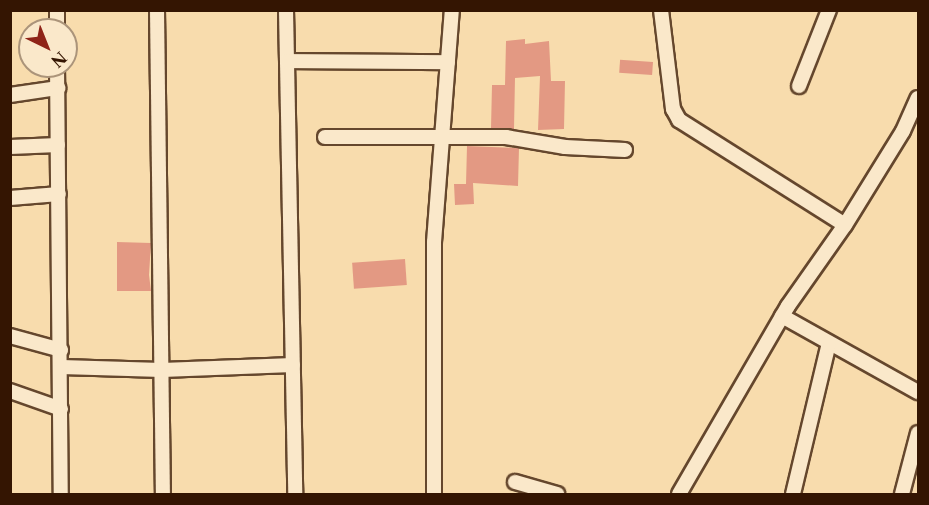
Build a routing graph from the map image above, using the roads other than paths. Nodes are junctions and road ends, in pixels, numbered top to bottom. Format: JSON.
{"nodes":[{"id":1,"x":157,"y":10,"type":"edge"},
{"id":2,"x":286,"y":10,"type":"edge"},
{"id":3,"x":452,"y":10,"type":"edge"},
{"id":4,"x":662,"y":10,"type":"edge"},
{"id":5,"x":829,"y":10,"type":"edge"},
{"id":6,"x":287,"y":61,"type":"junction"},
{"id":7,"x":448,"y":62,"type":"junction"},
{"id":8,"x":58,"y":78,"type":"edge"},
{"id":9,"x":799,"y":86,"type":"dead end"},
{"id":10,"x":58,"y":88,"type":"junction"},
{"id":11,"x":10,"y":95,"type":"edge"},
{"id":12,"x":918,"y":98,"type":"edge"},
{"id":13,"x":442,"y":135,"type":"junction"},
{"id":14,"x":325,"y":137,"type":"dead end"},
{"id":15,"x":58,"y":145,"type":"junction"},
{"id":16,"x":10,"y":147,"type":"edge"},
{"id":17,"x":625,"y":150,"type":"dead end"},
{"id":18,"x":59,"y":194,"type":"junction"},
{"id":19,"x":10,"y":198,"type":"edge"},
{"id":20,"x":845,"y":225,"type":"junction"},
{"id":21,"x":782,"y":316,"type":"junction"},
{"id":22,"x":10,"y":336,"type":"edge"},
{"id":23,"x":830,"y":343,"type":"junction"},
{"id":24,"x":61,"y":350,"type":"junction"},
{"id":25,"x":293,"y":365,"type":"junction"},
{"id":26,"x":61,"y":367,"type":"junction"},
{"id":27,"x":162,"y":370,"type":"junction"},
{"id":28,"x":10,"y":391,"type":"edge"},
{"id":29,"x":918,"y":392,"type":"edge"},
{"id":30,"x":61,"y":409,"type":"junction"},
{"id":31,"x":918,"y":433,"type":"edge"},
{"id":32,"x":515,"y":482,"type":"dead end"},
{"id":33,"x":61,"y":495,"type":"edge"},
{"id":34,"x":163,"y":495,"type":"edge"},
{"id":35,"x":295,"y":495,"type":"edge"},
{"id":36,"x":434,"y":495,"type":"edge"},
{"id":37,"x":557,"y":495,"type":"edge"},
{"id":38,"x":679,"y":495,"type":"edge"},
{"id":39,"x":793,"y":495,"type":"edge"},
{"id":40,"x":902,"y":495,"type":"edge"}],
"edges":[{"from":1,"to":27,"type":"street"},
{"from":2,"to":6,"type":"street"},
{"from":3,"to":7,"type":"street"},
{"from":4,"to":20,"type":"street"},
{"from":5,"to":9,"type":"street"},
{"from":6,"to":7,"type":"street"},
{"from":6,"to":25,"type":"street"},
{"from":7,"to":13,"type":"street"},
{"from":8,"to":10,"type":"street"},
{"from":10,"to":11,"type":"street"},
{"from":10,"to":15,"type":"street"},
{"from":12,"to":20,"type":"street"},
{"from":13,"to":14,"type":"street"},
{"from":13,"to":17,"type":"street"},
{"from":13,"to":36,"type":"street"},
{"from":15,"to":16,"type":"street"},
{"from":15,"to":18,"type":"street"},
{"from":18,"to":19,"type":"street"},
{"from":18,"to":24,"type":"street"},
{"from":20,"to":21,"type":"street"},
{"from":21,"to":23,"type":"street"},
{"from":21,"to":38,"type":"street"},
{"from":22,"to":24,"type":"street"},
{"from":23,"to":29,"type":"street"},
{"from":23,"to":39,"type":"street"},
{"from":24,"to":26,"type":"street"},
{"from":25,"to":27,"type":"street"},
{"from":25,"to":35,"type":"street"},
{"from":26,"to":27,"type":"street"},
{"from":26,"to":30,"type":"street"},
{"from":27,"to":34,"type":"street"},
{"from":28,"to":30,"type":"street"},
{"from":30,"to":33,"type":"street"},
{"from":31,"to":40,"type":"street"},
{"from":32,"to":37,"type":"street"}]}
